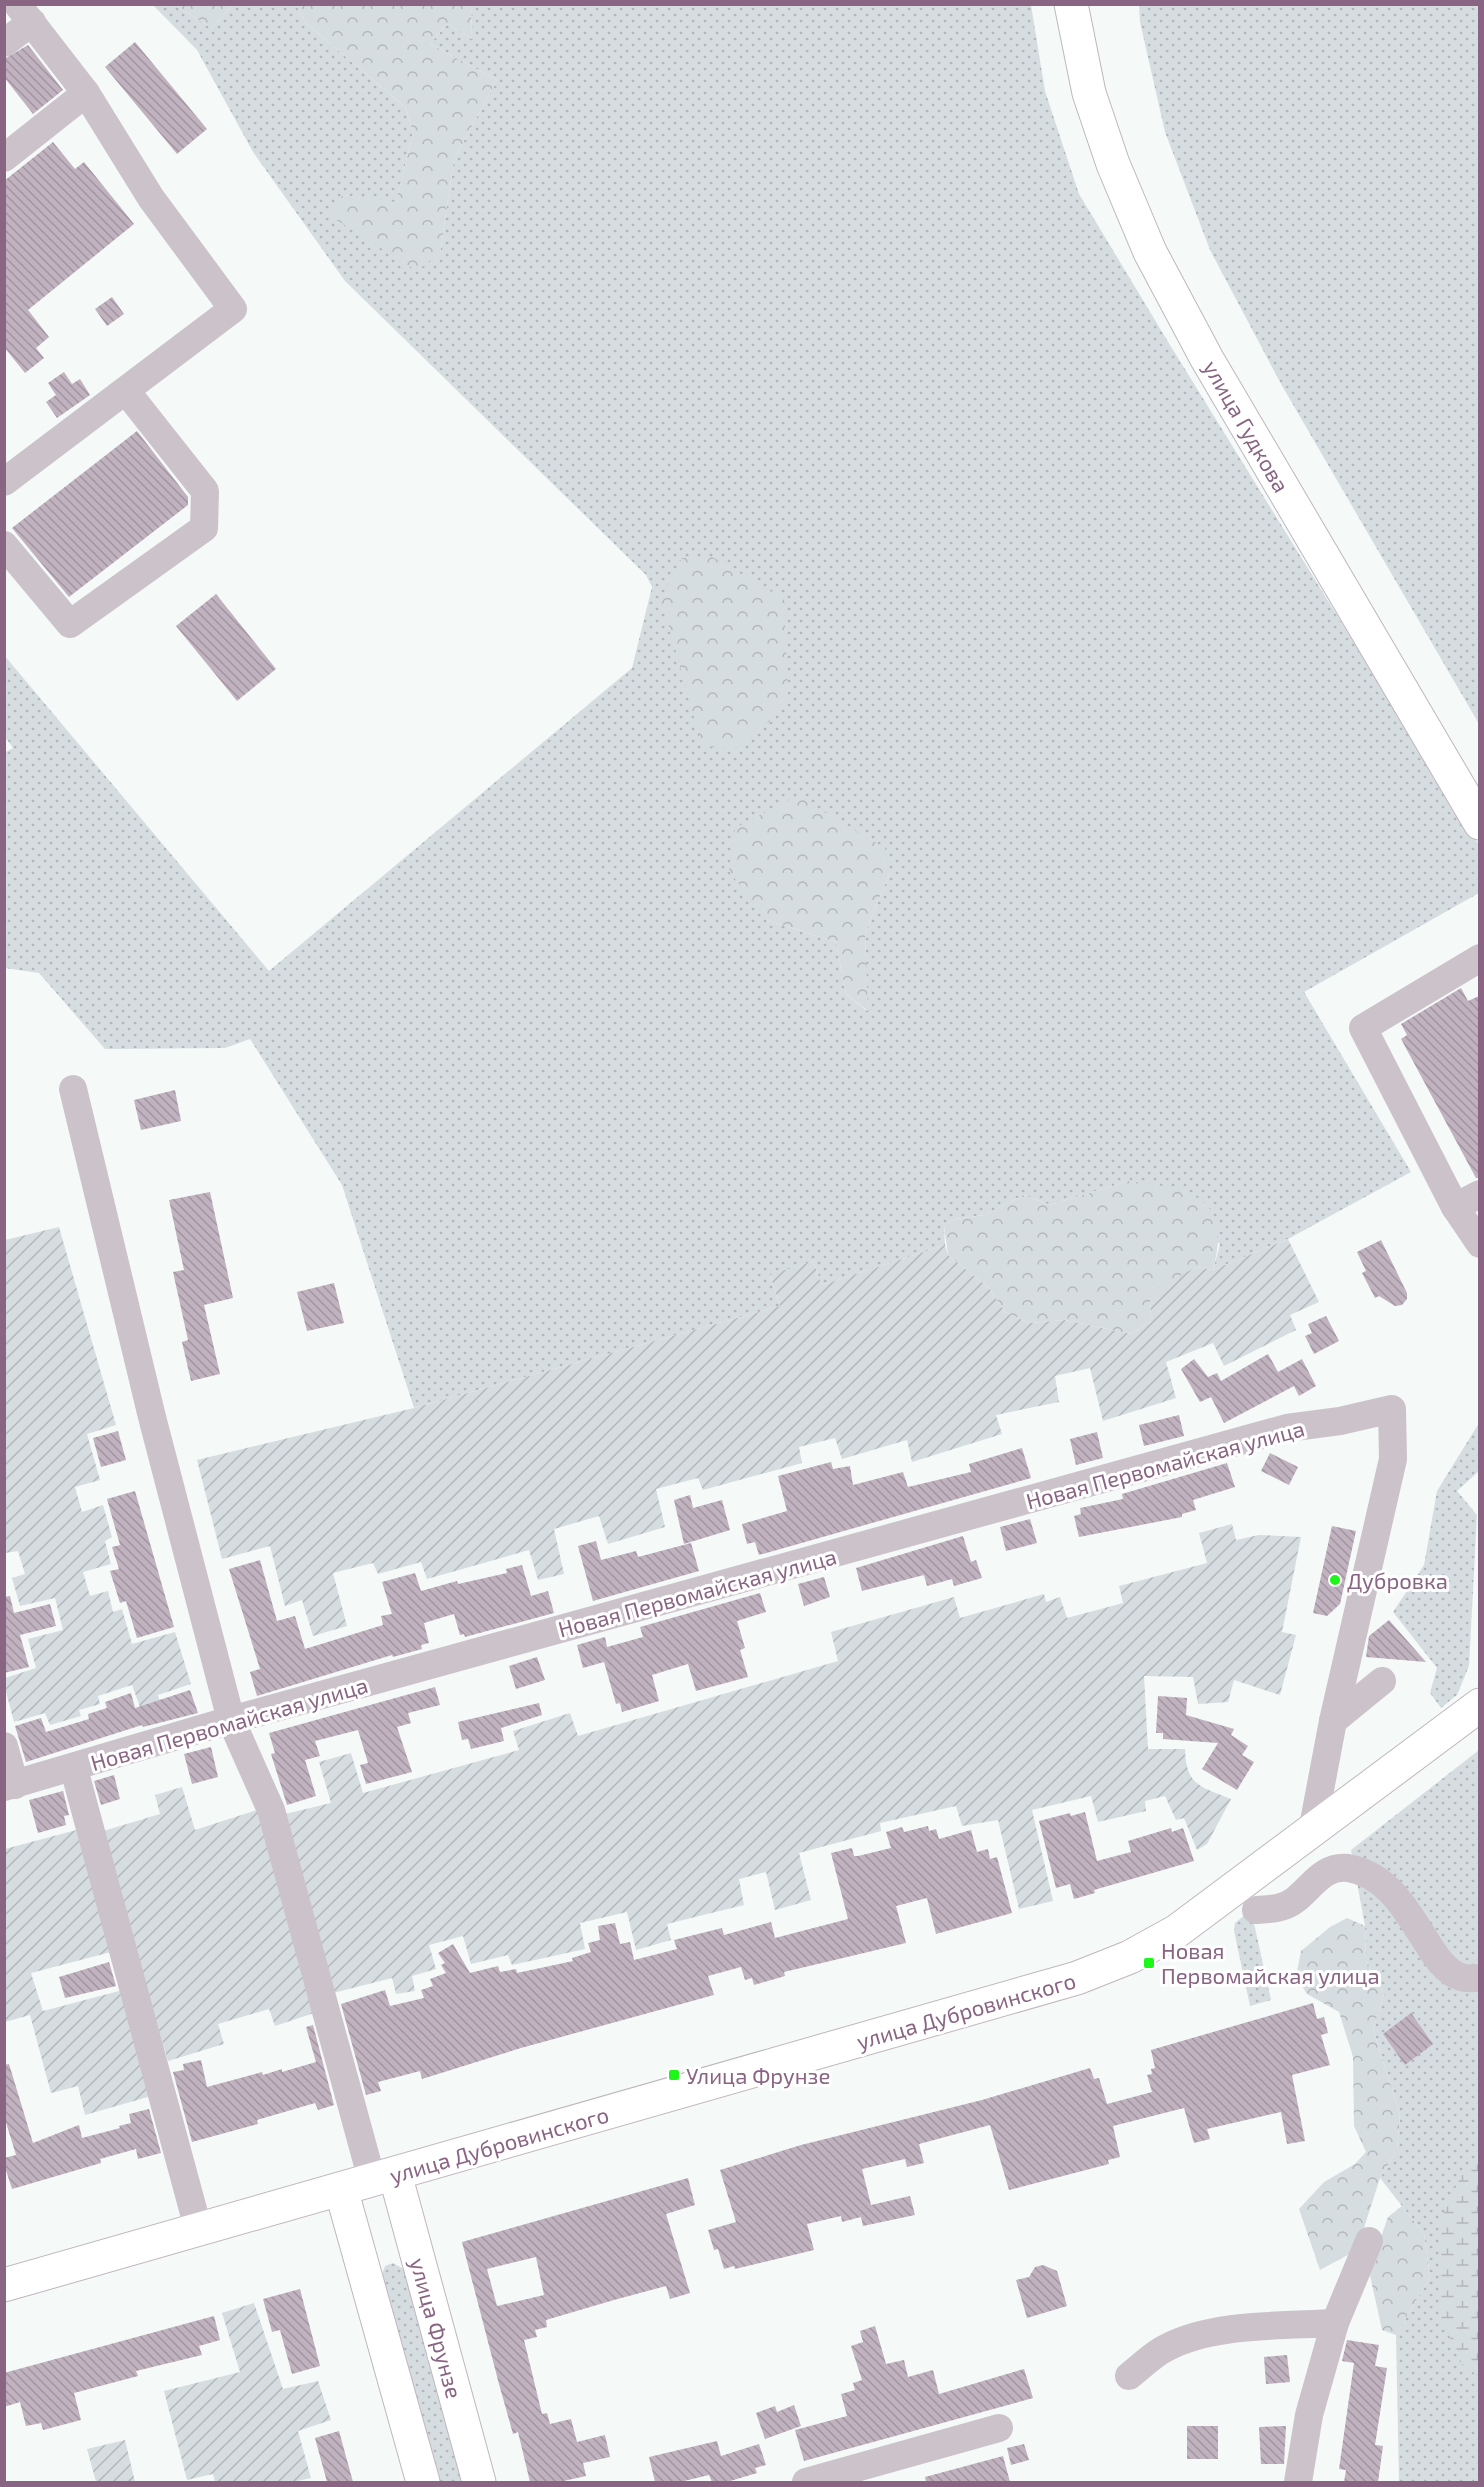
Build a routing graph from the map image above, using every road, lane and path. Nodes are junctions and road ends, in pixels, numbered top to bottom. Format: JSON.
{"nodes":[{"id":1,"x":1071,"y":4,"type":"edge"},
{"id":2,"x":25,"y":13,"type":"edge"},
{"id":3,"x":4,"y":44,"type":"edge"},
{"id":4,"x":87,"y":93,"type":"junction"},
{"id":5,"x":4,"y":158,"type":"edge"},
{"id":6,"x":126,"y":390,"type":"junction"},
{"id":7,"x":4,"y":482,"type":"edge"},
{"id":8,"x":4,"y":546,"type":"edge"},
{"id":9,"x":1479,"y":823,"type":"edge"},
{"id":10,"x":1479,"y":958,"type":"edge"},
{"id":11,"x":73,"y":1089,"type":"dead end"},
{"id":12,"x":1467,"y":1201,"type":"edge"},
{"id":13,"x":1479,"y":1244,"type":"edge"},
{"id":14,"x":1382,"y":1681,"type":"dead end"},
{"id":15,"x":1479,"y":1705,"type":"edge"},
{"id":16,"x":231,"y":1720,"type":"junction"},
{"id":17,"x":1333,"y":1721,"type":"junction"},
{"id":18,"x":4,"y":1746,"type":"edge"},
{"id":19,"x":74,"y":1769,"type":"junction"},
{"id":20,"x":10,"y":1786,"type":"edge"},
{"id":21,"x":1312,"y":1832,"type":"junction"},
{"id":22,"x":1256,"y":1910,"type":"dead end"},
{"id":23,"x":1479,"y":1978,"type":"edge"},
{"id":24,"x":384,"y":2177,"type":"junction"},
{"id":25,"x":340,"y":2189,"type":"junction"},
{"id":26,"x":198,"y":2228,"type":"junction"},
{"id":27,"x":1369,"y":2241,"type":"dead end"},
{"id":28,"x":4,"y":2285,"type":"edge"},
{"id":29,"x":1335,"y":2323,"type":"junction"},
{"id":30,"x":1129,"y":2376,"type":"dead end"},
{"id":31,"x":999,"y":2428,"type":"dead end"},
{"id":32,"x":423,"y":2482,"type":"edge"},
{"id":33,"x":479,"y":2482,"type":"edge"},
{"id":34,"x":806,"y":2482,"type":"edge"},
{"id":35,"x":1298,"y":2482,"type":"edge"}],
"edges":[{"from":1,"to":9,"type":"main road","name":"улица Гудкова"},
{"from":2,"to":3,"type":"street"},
{"from":2,"to":4,"type":"street"},
{"from":4,"to":5,"type":"street"},
{"from":4,"to":6,"type":"street"},
{"from":6,"to":7,"type":"street"},
{"from":6,"to":8,"type":"street"},
{"from":10,"to":12,"type":"street"},
{"from":11,"to":16,"type":"street"},
{"from":12,"to":13,"type":"street"},
{"from":14,"to":17,"type":"street"},
{"from":15,"to":21,"type":"main road","name":"улица Дубровинского"},
{"from":16,"to":17,"type":"street","name":"Новая Первомайская улица"},
{"from":16,"to":19,"type":"street","name":"Новая Первомайская улица"},
{"from":16,"to":24,"type":"street"},
{"from":17,"to":21,"type":"street"},
{"from":18,"to":20,"type":"street"},
{"from":19,"to":20,"type":"street","name":"Новая Первомайская улица"},
{"from":19,"to":26,"type":"street"},
{"from":21,"to":24,"type":"main road","name":"улица Дубровинского"},
{"from":22,"to":23,"type":"street"},
{"from":24,"to":25,"type":"main road","name":"улица Дубровинского"},
{"from":24,"to":33,"type":"main road","name":"улица Фрунзе"},
{"from":25,"to":26,"type":"main road","name":"улица Дубровинского"},
{"from":25,"to":32,"type":"main road"},
{"from":26,"to":28,"type":"main road","name":"улица Дубровинского"},
{"from":27,"to":29,"type":"street"},
{"from":29,"to":30,"type":"street"},
{"from":29,"to":35,"type":"street"},
{"from":31,"to":34,"type":"street"}]}
